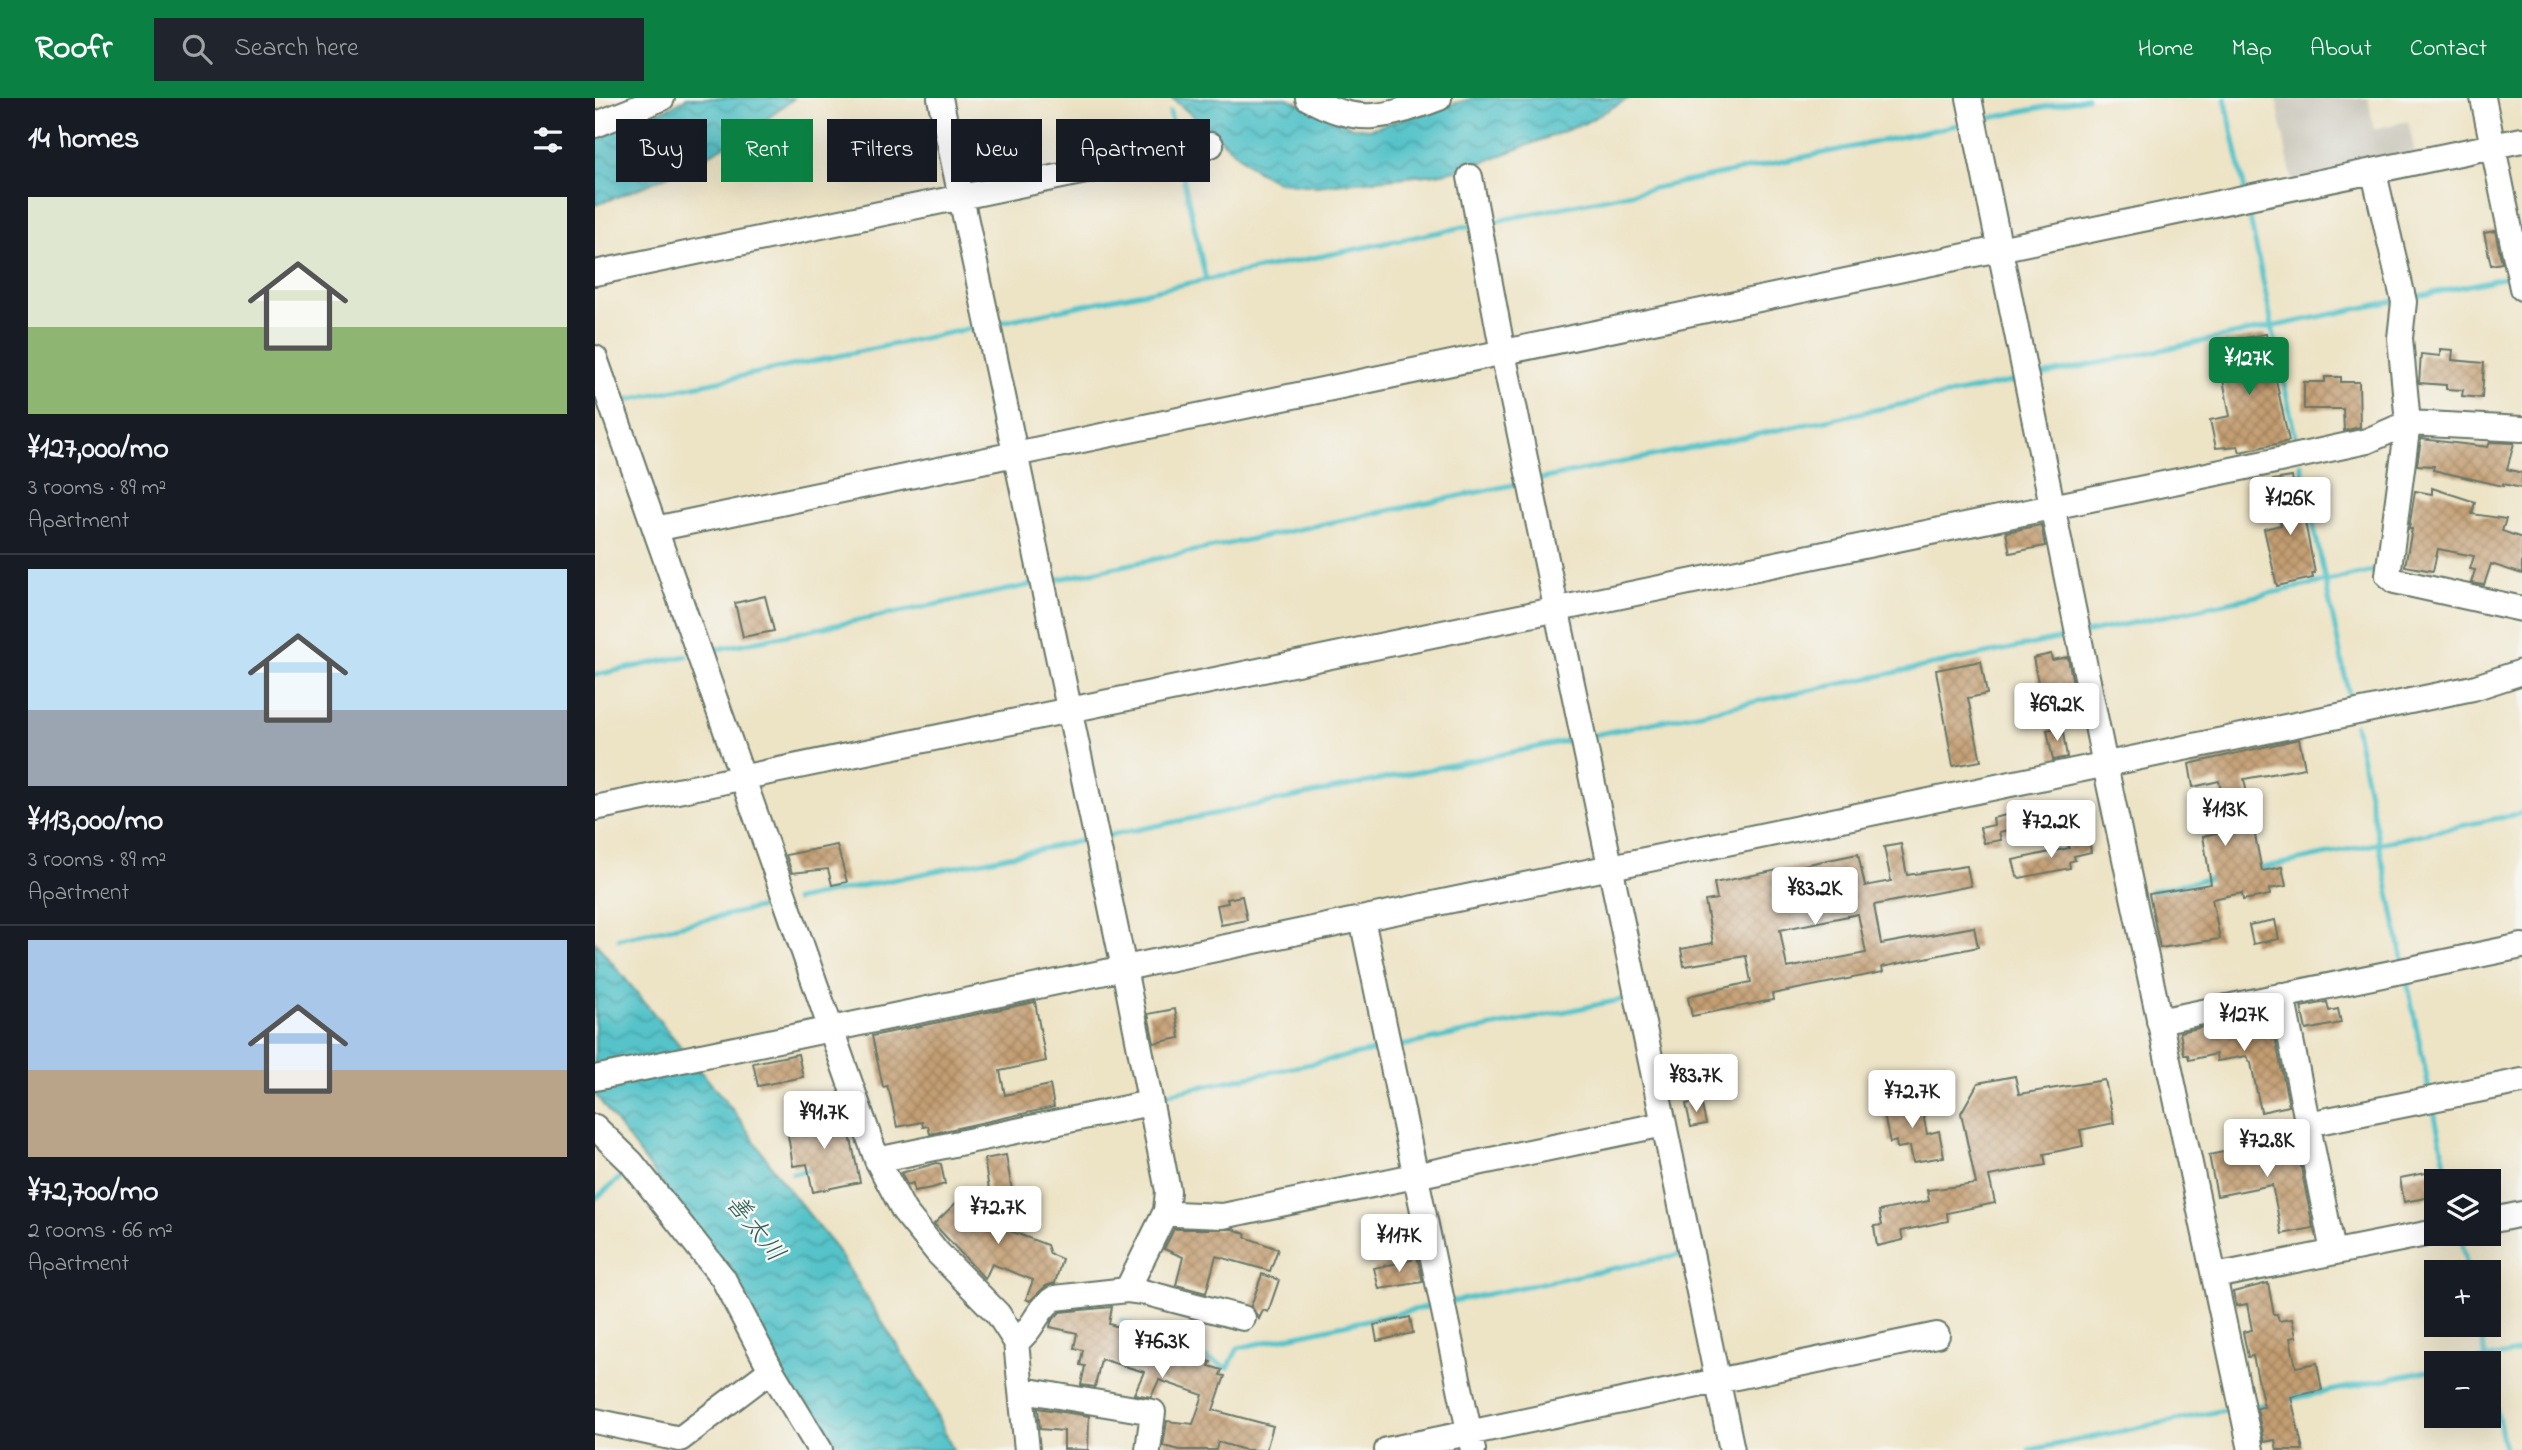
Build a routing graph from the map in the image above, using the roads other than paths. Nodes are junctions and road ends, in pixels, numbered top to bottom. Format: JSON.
{"nodes":[{"id":1,"x":662,"y":98,"type":"edge"},
{"id":2,"x":940,"y":98,"type":"edge"},
{"id":3,"x":1308,"y":98,"type":"edge"},
{"id":4,"x":1440,"y":98,"type":"edge"},
{"id":5,"x":1969,"y":98,"type":"edge"},
{"id":6,"x":2483,"y":98,"type":"edge"},
{"id":7,"x":595,"y":125,"type":"edge"},
{"id":8,"x":2522,"y":140,"type":"edge"},
{"id":9,"x":1211,"y":145,"type":"dead end"},
{"id":10,"x":2493,"y":146,"type":"junction"},
{"id":11,"x":2374,"y":173,"type":"junction"},
{"id":12,"x":1470,"y":177,"type":"dead end"},
{"id":13,"x":962,"y":197,"type":"junction"},
{"id":14,"x":2000,"y":249,"type":"junction"},
{"id":15,"x":595,"y":273,"type":"edge"},
{"id":16,"x":2522,"y":288,"type":"edge"},
{"id":17,"x":1503,"y":353,"type":"junction"},
{"id":18,"x":595,"y":358,"type":"edge"},
{"id":19,"x":2409,"y":423,"type":"junction"},
{"id":20,"x":2522,"y":429,"type":"edge"},
{"id":21,"x":1014,"y":454,"type":"junction"},
{"id":22,"x":2054,"y":506,"type":"junction"},
{"id":23,"x":655,"y":529,"type":"junction"},
{"id":24,"x":2522,"y":608,"type":"edge"},
{"id":25,"x":1557,"y":610,"type":"junction"},
{"id":26,"x":2522,"y":672,"type":"edge"},
{"id":27,"x":1069,"y":710,"type":"junction"},
{"id":28,"x":2105,"y":765,"type":"junction"},
{"id":29,"x":742,"y":777,"type":"junction"},
{"id":30,"x":595,"y":808,"type":"edge"},
{"id":31,"x":1610,"y":867,"type":"junction"},
{"id":32,"x":1362,"y":919,"type":"junction"},
{"id":33,"x":2522,"y":946,"type":"edge"},
{"id":34,"x":1124,"y":968,"type":"junction"},
{"id":35,"x":2283,"y":995,"type":"junction"},
{"id":36,"x":2159,"y":1021,"type":"junction"},
{"id":37,"x":832,"y":1029,"type":"junction"},
{"id":38,"x":595,"y":1078,"type":"edge"},
{"id":39,"x":2522,"y":1081,"type":"edge"},
{"id":40,"x":1150,"y":1103,"type":"junction"},
{"id":41,"x":1664,"y":1124,"type":"junction"},
{"id":42,"x":2308,"y":1124,"type":"junction"},
{"id":43,"x":595,"y":1127,"type":"edge"},
{"id":44,"x":877,"y":1160,"type":"junction"},
{"id":45,"x":1416,"y":1175,"type":"junction"},
{"id":46,"x":1166,"y":1210,"type":"junction"},
{"id":47,"x":2522,"y":1214,"type":"edge"},
{"id":48,"x":2501,"y":1218,"type":"edge"},
{"id":49,"x":2424,"y":1233,"type":"edge"},
{"id":50,"x":2333,"y":1252,"type":"junction"},
{"id":51,"x":2215,"y":1276,"type":"junction"},
{"id":52,"x":1127,"y":1290,"type":"junction"},
{"id":53,"x":1243,"y":1318,"type":"dead end"},
{"id":54,"x":1937,"y":1335,"type":"dead end"},
{"id":55,"x":1016,"y":1342,"type":"junction"},
{"id":56,"x":771,"y":1370,"type":"junction"},
{"id":57,"x":1718,"y":1381,"type":"junction"},
{"id":58,"x":1023,"y":1390,"type":"junction"},
{"id":59,"x":595,"y":1421,"type":"edge"},
{"id":60,"x":1471,"y":1441,"type":"edge"},
{"id":61,"x":820,"y":1450,"type":"edge"},
{"id":62,"x":1027,"y":1450,"type":"edge"},
{"id":63,"x":1148,"y":1450,"type":"edge"},
{"id":64,"x":1387,"y":1450,"type":"edge"},
{"id":65,"x":1732,"y":1450,"type":"edge"},
{"id":66,"x":2251,"y":1450,"type":"edge"}],
"edges":[{"from":1,"to":7,"type":"street"},
{"from":2,"to":13,"type":"street"},
{"from":3,"to":4,"type":"street"},
{"from":5,"to":14,"type":"street"},
{"from":6,"to":10,"type":"street"},
{"from":8,"to":10,"type":"street"},
{"from":9,"to":13,"type":"street"},
{"from":10,"to":11,"type":"street"},
{"from":10,"to":16,"type":"street"},
{"from":11,"to":14,"type":"street"},
{"from":11,"to":19,"type":"street"},
{"from":12,"to":17,"type":"street"},
{"from":13,"to":15,"type":"street"},
{"from":13,"to":21,"type":"street"},
{"from":14,"to":17,"type":"street"},
{"from":14,"to":22,"type":"street"},
{"from":17,"to":21,"type":"street"},
{"from":17,"to":25,"type":"street"},
{"from":18,"to":23,"type":"street"},
{"from":19,"to":20,"type":"street"},
{"from":19,"to":22,"type":"street"},
{"from":19,"to":24,"type":"street"},
{"from":21,"to":23,"type":"street"},
{"from":21,"to":27,"type":"street"},
{"from":22,"to":25,"type":"street"},
{"from":22,"to":28,"type":"street"},
{"from":23,"to":29,"type":"street"},
{"from":25,"to":27,"type":"street"},
{"from":25,"to":31,"type":"street"},
{"from":26,"to":28,"type":"street"},
{"from":27,"to":29,"type":"street"},
{"from":27,"to":34,"type":"street"},
{"from":28,"to":31,"type":"street"},
{"from":28,"to":36,"type":"street"},
{"from":29,"to":30,"type":"street"},
{"from":29,"to":37,"type":"street"},
{"from":31,"to":32,"type":"street"},
{"from":31,"to":41,"type":"street"},
{"from":32,"to":34,"type":"street"},
{"from":32,"to":45,"type":"street"},
{"from":33,"to":35,"type":"street"},
{"from":34,"to":37,"type":"street"},
{"from":34,"to":40,"type":"street"},
{"from":35,"to":36,"type":"street"},
{"from":35,"to":42,"type":"street"},
{"from":36,"to":51,"type":"street"},
{"from":37,"to":38,"type":"street"},
{"from":37,"to":44,"type":"street"},
{"from":39,"to":42,"type":"street"},
{"from":40,"to":44,"type":"street"},
{"from":40,"to":46,"type":"street"},
{"from":41,"to":45,"type":"street"},
{"from":41,"to":57,"type":"street"},
{"from":42,"to":50,"type":"street"},
{"from":43,"to":56,"type":"street"},
{"from":44,"to":55,"type":"street"},
{"from":45,"to":46,"type":"street"},
{"from":45,"to":60,"type":"street"},
{"from":46,"to":52,"type":"street"},
{"from":47,"to":48,"type":"street"},
{"from":49,"to":50,"type":"street"},
{"from":50,"to":51,"type":"street"},
{"from":51,"to":66,"type":"street"},
{"from":52,"to":53,"type":"street"},
{"from":52,"to":55,"type":"street"},
{"from":54,"to":57,"type":"street"},
{"from":55,"to":58,"type":"street"},
{"from":56,"to":59,"type":"street"},
{"from":56,"to":61,"type":"street"},
{"from":57,"to":60,"type":"street"},
{"from":57,"to":65,"type":"street"},
{"from":58,"to":62,"type":"street"},
{"from":58,"to":63,"type":"street"},
{"from":60,"to":64,"type":"street"}]}
